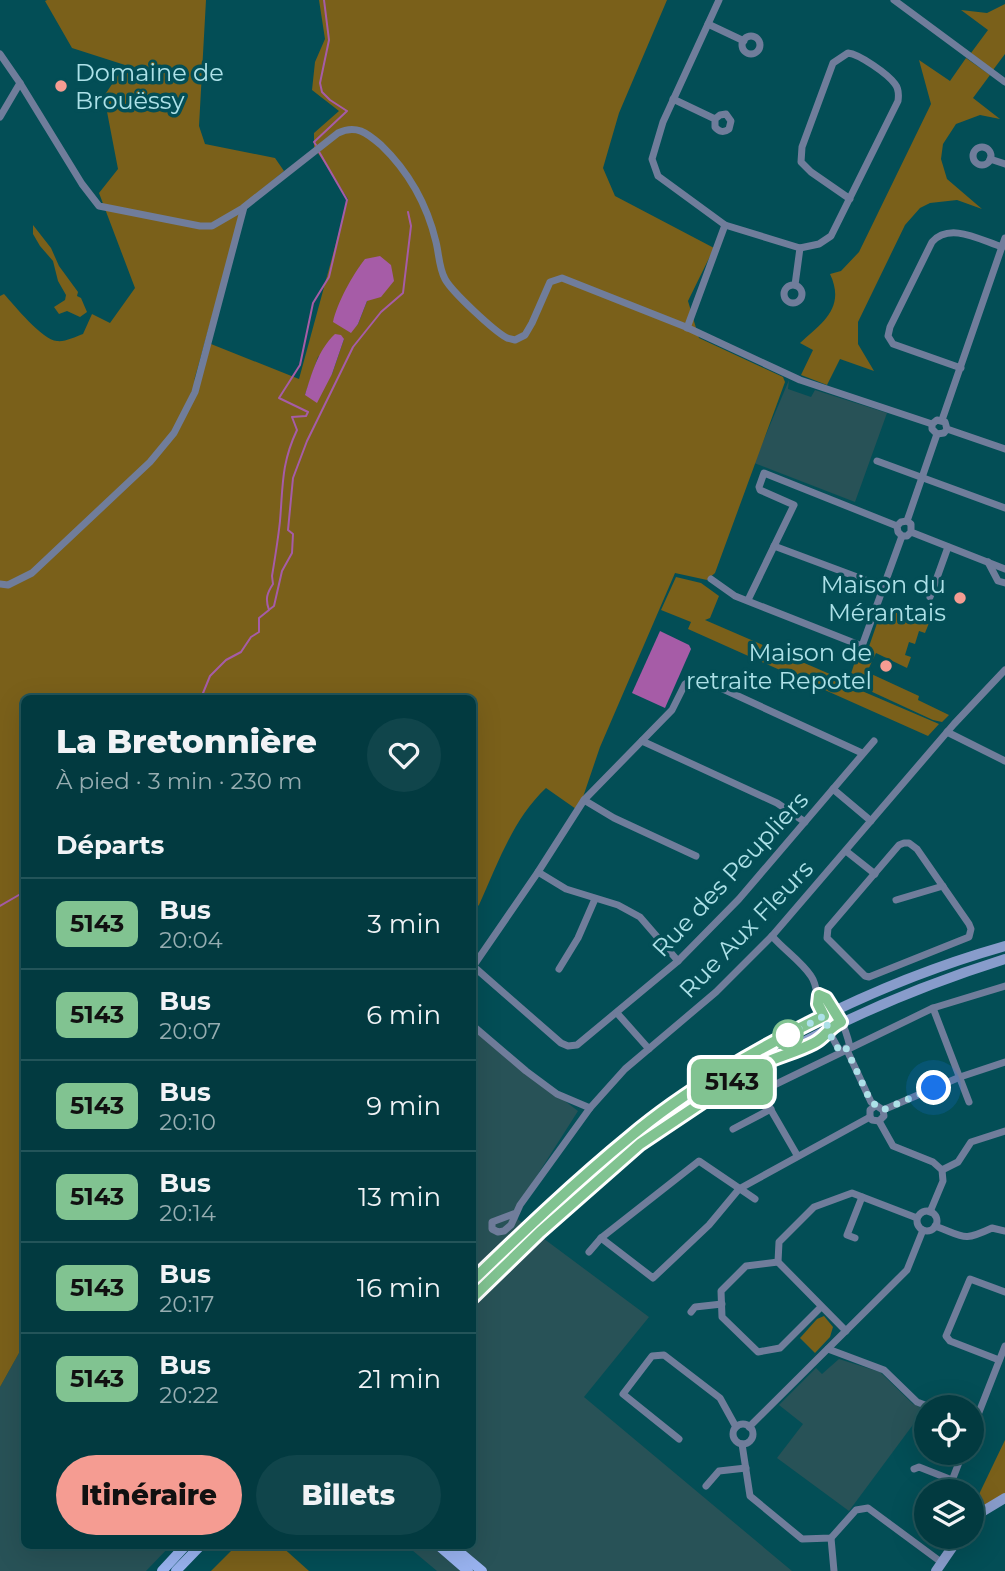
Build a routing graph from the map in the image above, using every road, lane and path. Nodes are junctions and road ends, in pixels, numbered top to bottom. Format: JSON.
{"nodes":[{"id":1,"x":719,"y":0,"type":"edge"},
{"id":2,"x":894,"y":0,"type":"edge"},
{"id":3,"x":708,"y":24,"type":"junction"},
{"id":4,"x":744,"y":41,"type":"dead end"},
{"id":5,"x":0,"y":54,"type":"edge"},
{"id":6,"x":1005,"y":82,"type":"edge"},
{"id":7,"x":20,"y":83,"type":"junction"},
{"id":8,"x":674,"y":99,"type":"junction"},
{"id":9,"x":0,"y":117,"type":"edge"},
{"id":10,"x":715,"y":118,"type":"dead end"},
{"id":11,"x":990,"y":159,"type":"dead end"},
{"id":12,"x":1005,"y":164,"type":"edge"},
{"id":13,"x":850,"y":199,"type":"junction"},
{"id":14,"x":244,"y":207,"type":"junction"},
{"id":15,"x":725,"y":225,"type":"junction"},
{"id":16,"x":1005,"y":238,"type":"edge"},
{"id":17,"x":1002,"y":247,"type":"junction"},
{"id":18,"x":800,"y":248,"type":"junction"},
{"id":19,"x":795,"y":285,"type":"dead end"},
{"id":20,"x":689,"y":329,"type":"junction"},
{"id":21,"x":961,"y":368,"type":"junction"},
{"id":22,"x":942,"y":420,"type":"junction"},
{"id":23,"x":932,"y":425,"type":"junction"},
{"id":24,"x":947,"y":429,"type":"junction"},
{"id":25,"x":937,"y":434,"type":"junction"},
{"id":26,"x":1005,"y":449,"type":"edge"},
{"id":27,"x":877,"y":461,"type":"dead end"},
{"id":28,"x":922,"y":477,"type":"junction"},
{"id":29,"x":1005,"y":508,"type":"edge"},
{"id":30,"x":907,"y":521,"type":"junction"},
{"id":31,"x":897,"y":527,"type":"junction"},
{"id":32,"x":911,"y":532,"type":"junction"},
{"id":33,"x":902,"y":536,"type":"junction"},
{"id":34,"x":774,"y":545,"type":"junction"},
{"id":35,"x":948,"y":547,"type":"junction"},
{"id":36,"x":988,"y":562,"type":"junction"},
{"id":37,"x":1005,"y":569,"type":"edge"},
{"id":38,"x":711,"y":579,"type":"dead end"},
{"id":39,"x":1005,"y":583,"type":"edge"},
{"id":40,"x":0,"y":584,"type":"edge"},
{"id":41,"x":884,"y":587,"type":"junction"},
{"id":42,"x":930,"y":597,"type":"dead end"},
{"id":43,"x":748,"y":600,"type":"junction"},
{"id":44,"x":1005,"y":670,"type":"edge"},
{"id":45,"x":947,"y":732,"type":"junction"},
{"id":46,"x":642,"y":741,"type":"junction"},
{"id":47,"x":874,"y":741,"type":"dead end"},
{"id":48,"x":862,"y":753,"type":"junction"},
{"id":49,"x":1005,"y":761,"type":"edge"},
{"id":50,"x":833,"y":789,"type":"junction"},
{"id":51,"x":584,"y":800,"type":"junction"},
{"id":52,"x":871,"y":821,"type":"junction"},
{"id":53,"x":805,"y":822,"type":"junction"},
{"id":54,"x":846,"y":851,"type":"junction"},
{"id":55,"x":696,"y":856,"type":"dead end"},
{"id":56,"x":538,"y":872,"type":"junction"},
{"id":57,"x":875,"y":874,"type":"junction"},
{"id":58,"x":943,"y":886,"type":"junction"},
{"id":59,"x":595,"y":899,"type":"junction"},
{"id":60,"x":897,"y":900,"type":"dead end"},
{"id":61,"x":772,"y":936,"type":"junction"},
{"id":62,"x":1005,"y":946,"type":"edge"},
{"id":63,"x":1005,"y":959,"type":"edge"},
{"id":64,"x":678,"y":961,"type":"junction"},
{"id":65,"x":476,"y":963,"type":"edge"},
{"id":66,"x":559,"y":969,"type":"dead end"},
{"id":67,"x":476,"y":970,"type":"edge"},
{"id":68,"x":1005,"y":986,"type":"edge"},
{"id":69,"x":819,"y":995,"type":"junction"},
{"id":70,"x":933,"y":1008,"type":"junction"},
{"id":71,"x":835,"y":1011,"type":"junction"},
{"id":72,"x":617,"y":1013,"type":"junction"},
{"id":73,"x":827,"y":1022,"type":"junction"},
{"id":74,"x":841,"y":1022,"type":"junction"},
{"id":75,"x":476,"y":1028,"type":"edge"},
{"id":76,"x":649,"y":1049,"type":"junction"},
{"id":77,"x":846,"y":1049,"type":"junction"},
{"id":78,"x":1005,"y":1062,"type":"edge"},
{"id":79,"x":960,"y":1077,"type":"junction"},
{"id":80,"x":969,"y":1102,"type":"dead end"},
{"id":81,"x":875,"y":1106,"type":"junction"},
{"id":82,"x":590,"y":1108,"type":"junction"},
{"id":83,"x":771,"y":1109,"type":"junction"},
{"id":84,"x":883,"y":1110,"type":"junction"},
{"id":85,"x":870,"y":1117,"type":"junction"},
{"id":86,"x":880,"y":1121,"type":"junction"},
{"id":87,"x":733,"y":1129,"type":"dead end"},
{"id":88,"x":1005,"y":1130,"type":"edge"},
{"id":89,"x":797,"y":1155,"type":"junction"},
{"id":90,"x":942,"y":1170,"type":"junction"},
{"id":91,"x":739,"y":1188,"type":"junction"},
{"id":92,"x":862,"y":1197,"type":"junction"},
{"id":93,"x":755,"y":1199,"type":"dead end"},
{"id":94,"x":930,"y":1212,"type":"junction"},
{"id":95,"x":516,"y":1213,"type":"dead end"},
{"id":96,"x":917,"y":1218,"type":"junction"},
{"id":97,"x":935,"y":1226,"type":"junction"},
{"id":98,"x":923,"y":1230,"type":"junction"},
{"id":99,"x":1005,"y":1231,"type":"edge"},
{"id":100,"x":601,"y":1238,"type":"junction"},
{"id":101,"x":855,"y":1238,"type":"dead end"},
{"id":102,"x":589,"y":1252,"type":"dead end"},
{"id":103,"x":778,"y":1262,"type":"junction"},
{"id":104,"x":476,"y":1277,"type":"edge"},
{"id":105,"x":1005,"y":1292,"type":"edge"},
{"id":106,"x":476,"y":1294,"type":"edge"},
{"id":107,"x":722,"y":1304,"type":"junction"},
{"id":108,"x":821,"y":1307,"type":"junction"},
{"id":109,"x":691,"y":1312,"type":"dead end"},
{"id":110,"x":846,"y":1331,"type":"junction"},
{"id":111,"x":1005,"y":1346,"type":"edge"},
{"id":112,"x":828,"y":1349,"type":"junction"},
{"id":113,"x":999,"y":1360,"type":"junction"},
{"id":114,"x":984,"y":1397,"type":"edge"},
{"id":115,"x":914,"y":1399,"type":"edge"},
{"id":116,"x":736,"y":1427,"type":"junction"},
{"id":117,"x":749,"y":1427,"type":"junction"},
{"id":118,"x":679,"y":1439,"type":"dead end"},
{"id":119,"x":742,"y":1444,"type":"junction"},
{"id":120,"x":746,"y":1468,"type":"junction"},
{"id":121,"x":914,"y":1469,"type":"dead end"},
{"id":122,"x":949,"y":1479,"type":"edge"},
{"id":123,"x":706,"y":1486,"type":"dead end"},
{"id":124,"x":1005,"y":1498,"type":"edge"},
{"id":125,"x":984,"y":1511,"type":"edge"},
{"id":126,"x":831,"y":1538,"type":"junction"},
{"id":127,"x":182,"y":1549,"type":"edge"},
{"id":128,"x":197,"y":1549,"type":"edge"},
{"id":129,"x":443,"y":1549,"type":"edge"},
{"id":130,"x":456,"y":1549,"type":"edge"},
{"id":131,"x":952,"y":1549,"type":"edge"},
{"id":132,"x":939,"y":1567,"type":"edge"},
{"id":133,"x":162,"y":1571,"type":"edge"},
{"id":134,"x":176,"y":1571,"type":"edge"},
{"id":135,"x":468,"y":1571,"type":"edge"},
{"id":136,"x":482,"y":1571,"type":"edge"},
{"id":137,"x":834,"y":1571,"type":"edge"}],
"edges":[{"from":1,"to":3,"type":"street"},
{"from":2,"to":6,"type":"street"},
{"from":3,"to":4,"type":"street"},
{"from":3,"to":8,"type":"street"},
{"from":5,"to":7,"type":"street"},
{"from":7,"to":9,"type":"street"},
{"from":7,"to":14,"type":"street"},
{"from":8,"to":10,"type":"street"},
{"from":8,"to":15,"type":"street"},
{"from":11,"to":12,"type":"street"},
{"from":13,"to":13,"type":"street"},
{"from":13,"to":18,"type":"street"},
{"from":14,"to":20,"type":"street"},
{"from":14,"to":40,"type":"street"},
{"from":15,"to":18,"type":"street"},
{"from":15,"to":20,"type":"street"},
{"from":16,"to":17,"type":"street"},
{"from":17,"to":21,"type":"street"},
{"from":17,"to":21,"type":"street"},
{"from":18,"to":19,"type":"street"},
{"from":20,"to":23,"type":"street"},
{"from":21,"to":22,"type":"street"},
{"from":22,"to":23,"type":"street"},
{"from":22,"to":24,"type":"street"},
{"from":23,"to":25,"type":"street"},
{"from":24,"to":25,"type":"street"},
{"from":24,"to":26,"type":"street"},
{"from":25,"to":28,"type":"street"},
{"from":27,"to":28,"type":"street"},
{"from":28,"to":29,"type":"street"},
{"from":28,"to":30,"type":"street"},
{"from":30,"to":31,"type":"street"},
{"from":30,"to":32,"type":"street"},
{"from":31,"to":33,"type":"street"},
{"from":31,"to":34,"type":"street"},
{"from":32,"to":33,"type":"street"},
{"from":32,"to":35,"type":"street"},
{"from":33,"to":41,"type":"street"},
{"from":34,"to":41,"type":"street"},
{"from":34,"to":43,"type":"street"},
{"from":35,"to":36,"type":"street"},
{"from":35,"to":42,"type":"street"},
{"from":36,"to":37,"type":"street"},
{"from":36,"to":39,"type":"street"},
{"from":38,"to":43,"type":"street"},
{"from":41,"to":43,"type":"street"},
{"from":44,"to":45,"type":"street","name":"Rue Aux Fleurs"},
{"from":45,"to":49,"type":"street"},
{"from":45,"to":52,"type":"street","name":"Rue Aux Fleurs"},
{"from":46,"to":48,"type":"street"},
{"from":46,"to":51,"type":"street"},
{"from":46,"to":53,"type":"street"},
{"from":47,"to":48,"type":"street","name":"Rue des Peupliers"},
{"from":48,"to":50,"type":"street","name":"Rue des Peupliers"},
{"from":50,"to":52,"type":"street"},
{"from":50,"to":53,"type":"street","name":"Rue des Peupliers"},
{"from":51,"to":55,"type":"street"},
{"from":51,"to":56,"type":"street"},
{"from":52,"to":54,"type":"street","name":"Rue Aux Fleurs"},
{"from":53,"to":64,"type":"street","name":"Rue des Peupliers"},
{"from":54,"to":57,"type":"street"},
{"from":54,"to":61,"type":"street","name":"Rue Aux Fleurs"},
{"from":56,"to":59,"type":"street"},
{"from":56,"to":65,"type":"street"},
{"from":57,"to":58,"type":"street"},
{"from":57,"to":58,"type":"street"},
{"from":58,"to":60,"type":"street"},
{"from":59,"to":64,"type":"street"},
{"from":59,"to":66,"type":"street"},
{"from":61,"to":69,"type":"street"},
{"from":61,"to":76,"type":"street","name":"Rue Aux Fleurs"},
{"from":62,"to":71,"type":"main road"},
{"from":63,"to":74,"type":"main road"},
{"from":64,"to":72,"type":"street","name":"Rue des Peupliers"},
{"from":67,"to":72,"type":"street","name":"Rue des Peupliers"},
{"from":68,"to":70,"type":"street"},
{"from":69,"to":71,"type":"street"},
{"from":69,"to":73,"type":"street"},
{"from":70,"to":77,"type":"street"},
{"from":70,"to":79,"type":"street"},
{"from":71,"to":73,"type":"main road"},
{"from":71,"to":74,"type":"street"},
{"from":72,"to":76,"type":"street"},
{"from":73,"to":74,"type":"main road"},
{"from":73,"to":77,"type":"street"},
{"from":73,"to":104,"type":"main road"},
{"from":73,"to":106,"type":"main road"},
{"from":74,"to":77,"type":"street"},
{"from":75,"to":82,"type":"street"},
{"from":76,"to":82,"type":"street","name":"Rue Aux Fleurs"},
{"from":77,"to":81,"type":"street"},
{"from":77,"to":83,"type":"street"},
{"from":78,"to":79,"type":"street"},
{"from":79,"to":80,"type":"street"},
{"from":79,"to":84,"type":"street"},
{"from":81,"to":84,"type":"street"},
{"from":81,"to":85,"type":"street"},
{"from":82,"to":95,"type":"street","name":"Rue Aux Fleurs"},
{"from":83,"to":87,"type":"street"},
{"from":83,"to":89,"type":"street"},
{"from":84,"to":86,"type":"street"},
{"from":85,"to":86,"type":"street"},
{"from":85,"to":89,"type":"street"},
{"from":86,"to":90,"type":"street"},
{"from":88,"to":90,"type":"street"},
{"from":89,"to":91,"type":"street"},
{"from":90,"to":94,"type":"street"},
{"from":91,"to":93,"type":"street"},
{"from":91,"to":100,"type":"street"},
{"from":91,"to":100,"type":"street"},
{"from":92,"to":96,"type":"street"},
{"from":92,"to":101,"type":"street"},
{"from":92,"to":103,"type":"street"},
{"from":94,"to":96,"type":"street"},
{"from":94,"to":97,"type":"street"},
{"from":96,"to":98,"type":"street"},
{"from":97,"to":98,"type":"street"},
{"from":97,"to":99,"type":"street"},
{"from":98,"to":110,"type":"street"},
{"from":100,"to":102,"type":"street"},
{"from":103,"to":107,"type":"street"},
{"from":103,"to":108,"type":"street"},
{"from":105,"to":113,"type":"street"},
{"from":107,"to":108,"type":"street"},
{"from":107,"to":109,"type":"street"},
{"from":108,"to":110,"type":"street"},
{"from":110,"to":112,"type":"street"},
{"from":111,"to":113,"type":"street"},
{"from":112,"to":115,"type":"street"},
{"from":112,"to":117,"type":"street"},
{"from":113,"to":114,"type":"street"},
{"from":116,"to":117,"type":"street"},
{"from":116,"to":118,"type":"street"},
{"from":116,"to":119,"type":"street"},
{"from":117,"to":119,"type":"street"},
{"from":119,"to":120,"type":"street"},
{"from":120,"to":123,"type":"street"},
{"from":120,"to":126,"type":"street"},
{"from":121,"to":122,"type":"street"},
{"from":124,"to":125,"type":"main road"},
{"from":126,"to":132,"type":"street"},
{"from":126,"to":137,"type":"street"},
{"from":127,"to":133,"type":"main road"},
{"from":128,"to":134,"type":"main road"},
{"from":129,"to":135,"type":"main road"},
{"from":130,"to":136,"type":"main road"},
{"from":131,"to":132,"type":"main road"}]}
